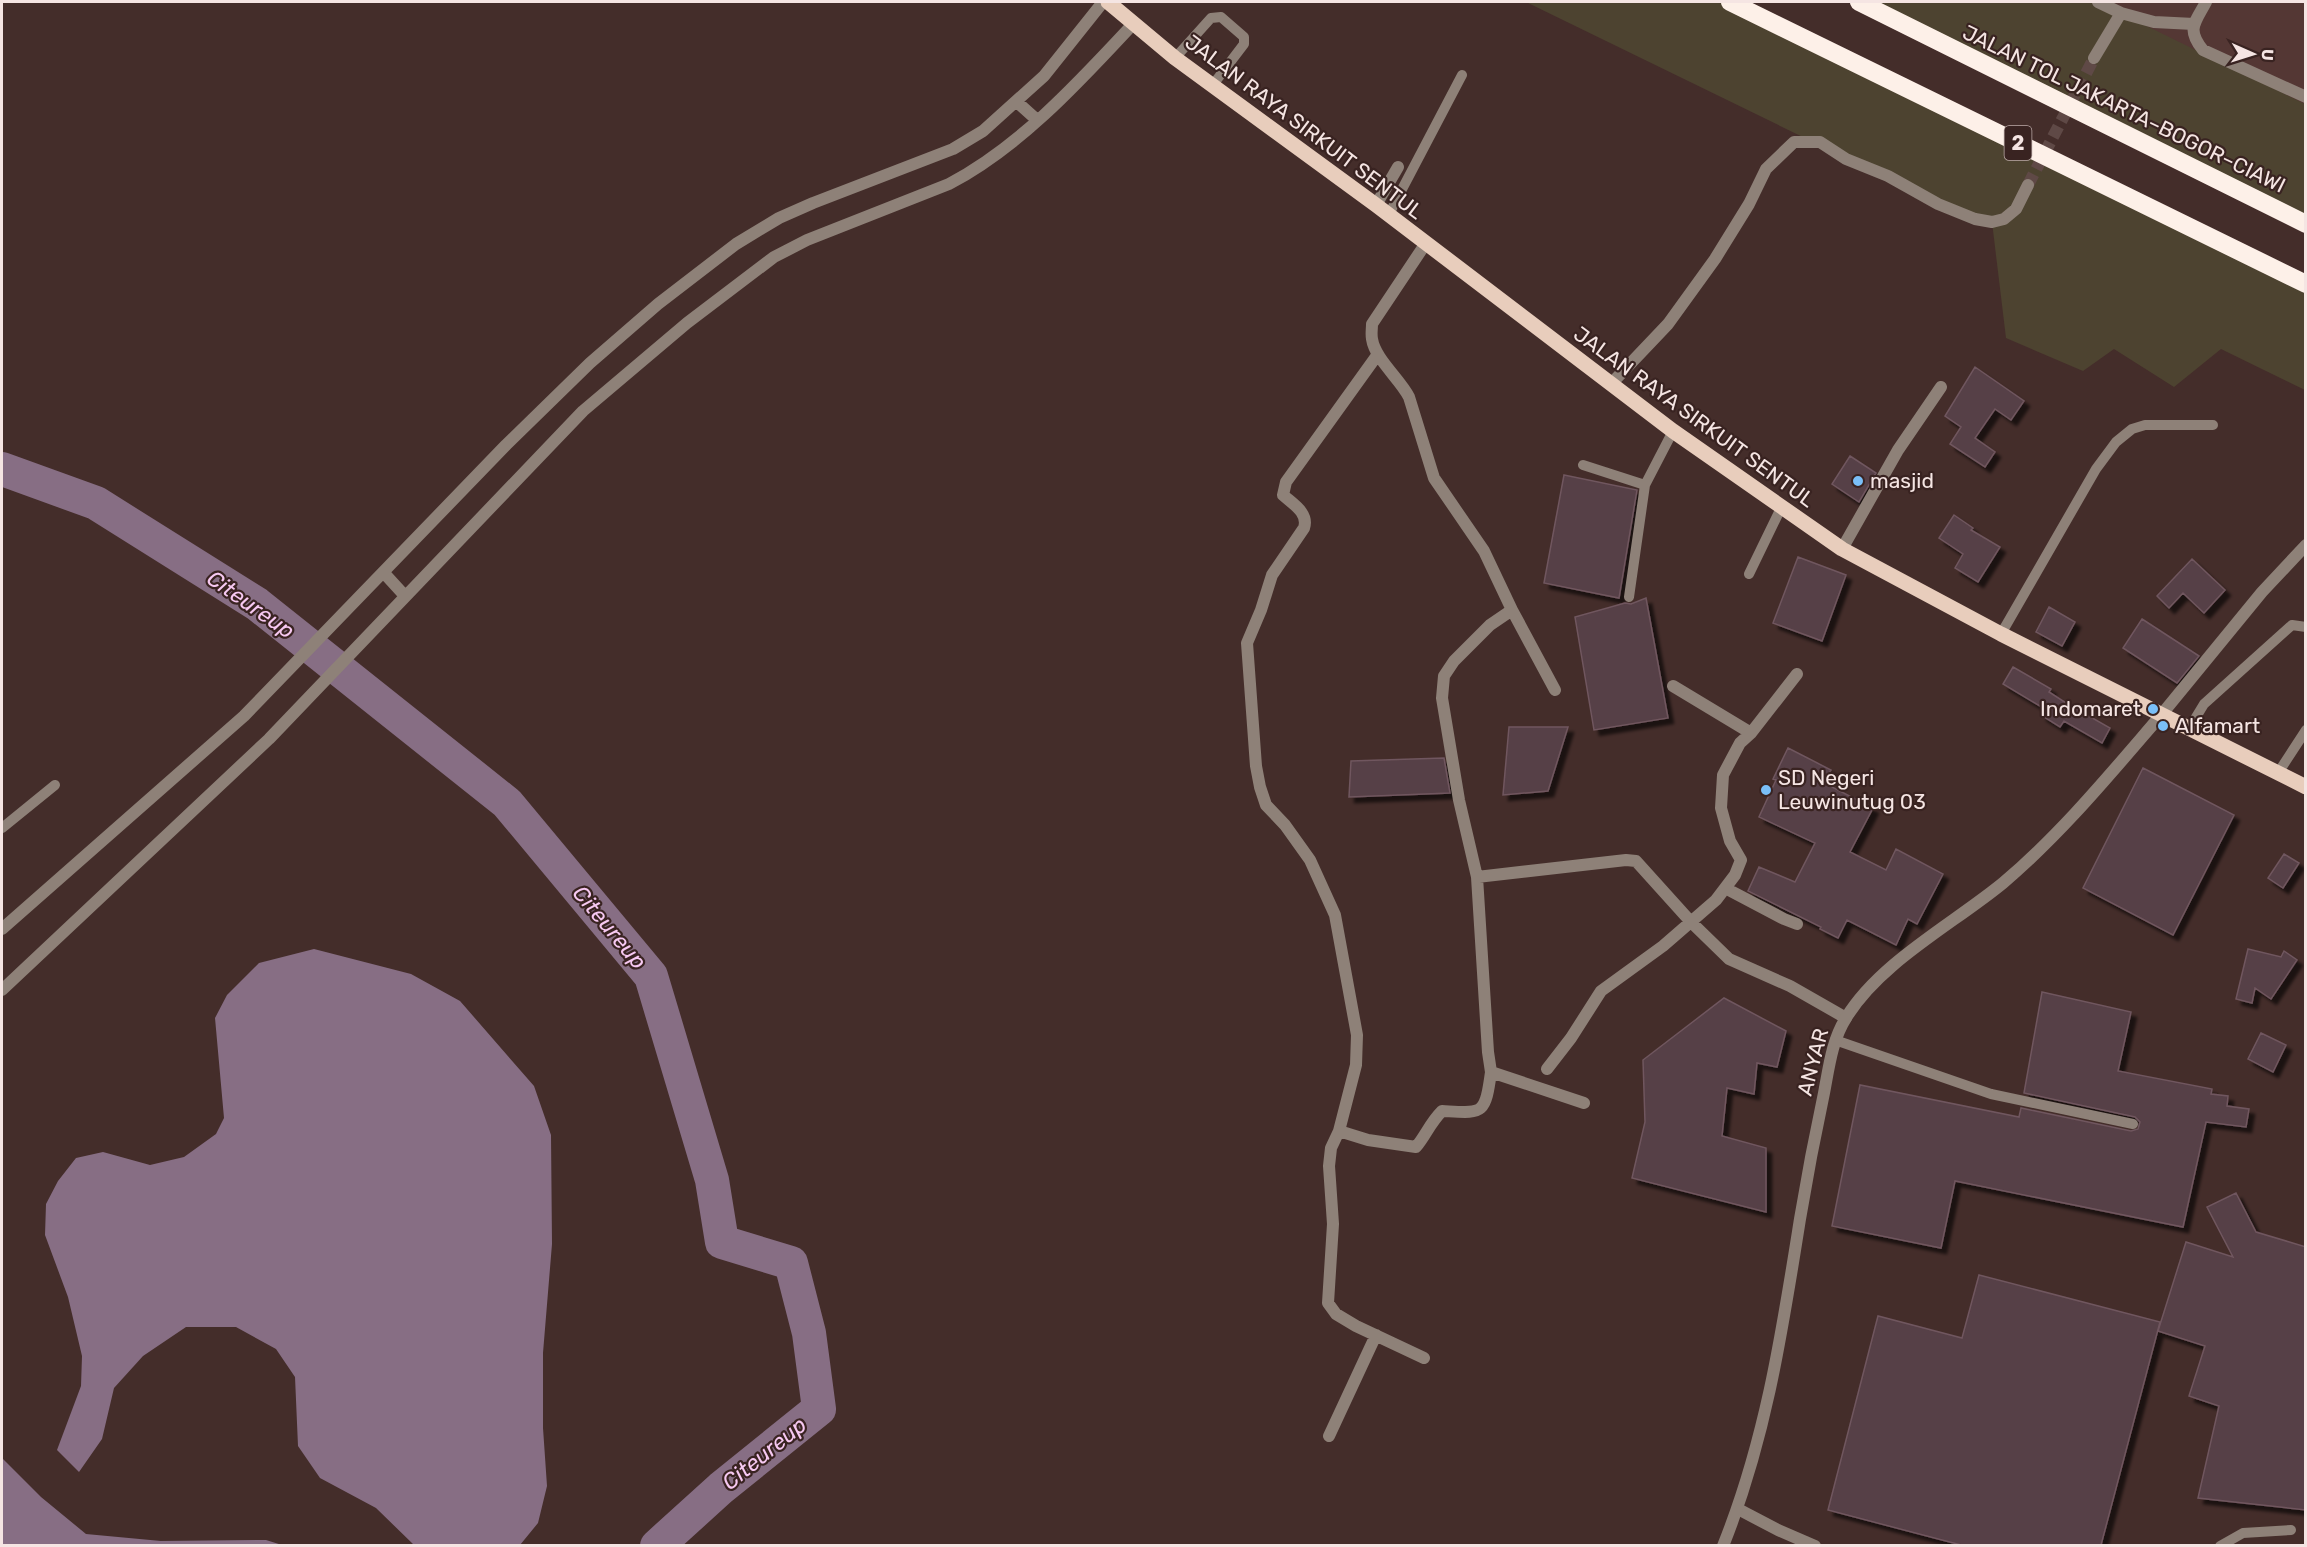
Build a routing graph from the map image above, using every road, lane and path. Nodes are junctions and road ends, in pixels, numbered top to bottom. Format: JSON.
{"nodes":[{"id":1,"x":1105,"y":2,"type":"edge"},
{"id":2,"x":1730,"y":2,"type":"edge"},
{"id":3,"x":1859,"y":2,"type":"edge"},
{"id":4,"x":2098,"y":2,"type":"edge"},
{"id":5,"x":2206,"y":2,"type":"edge"},
{"id":6,"x":2121,"y":13,"type":"junction"},
{"id":7,"x":1134,"y":23,"type":"junction"},
{"id":8,"x":2194,"y":24,"type":"junction"},
{"id":9,"x":1175,"y":58,"type":"junction"},
{"id":10,"x":2094,"y":58,"type":"tunnel mouth"},
{"id":11,"x":1462,"y":75,"type":"dead end"},
{"id":12,"x":1212,"y":86,"type":"junction"},
{"id":13,"x":2306,"y":97,"type":"edge"},
{"id":14,"x":1017,"y":102,"type":"junction"},
{"id":15,"x":1037,"y":120,"type":"junction"},
{"id":16,"x":1398,"y":167,"type":"dead end"},
{"id":17,"x":2028,"y":185,"type":"tunnel mouth"},
{"id":18,"x":1376,"y":205,"type":"junction"},
{"id":19,"x":1389,"y":216,"type":"junction"},
{"id":20,"x":2306,"y":224,"type":"edge"},
{"id":21,"x":1425,"y":243,"type":"junction"},
{"id":22,"x":2306,"y":284,"type":"edge"},
{"id":23,"x":1378,"y":354,"type":"junction"},
{"id":24,"x":1611,"y":384,"type":"junction"},
{"id":25,"x":1941,"y":387,"type":"dead end"},
{"id":26,"x":2213,"y":425,"type":"dead end"},
{"id":27,"x":1673,"y":431,"type":"junction"},
{"id":28,"x":1583,"y":465,"type":"dead end"},
{"id":29,"x":1645,"y":485,"type":"junction"},
{"id":30,"x":1781,"y":507,"type":"junction"},
{"id":31,"x":2306,"y":544,"type":"edge"},
{"id":32,"x":1842,"y":549,"type":"junction"},
{"id":33,"x":384,"y":573,"type":"junction"},
{"id":34,"x":1749,"y":574,"type":"dead end"},
{"id":35,"x":405,"y":596,"type":"junction"},
{"id":36,"x":1629,"y":597,"type":"dead end"},
{"id":37,"x":1512,"y":610,"type":"junction"},
{"id":38,"x":2306,"y":627,"type":"edge"},
{"id":39,"x":2001,"y":634,"type":"junction"},
{"id":40,"x":1797,"y":674,"type":"dead end"},
{"id":41,"x":1673,"y":686,"type":"dead end"},
{"id":42,"x":1555,"y":690,"type":"dead end"},
{"id":43,"x":2162,"y":714,"type":"junction"},
{"id":44,"x":2190,"y":727,"type":"junction"},
{"id":45,"x":2306,"y":730,"type":"edge"},
{"id":46,"x":1751,"y":733,"type":"junction"},
{"id":47,"x":2278,"y":773,"type":"junction"},
{"id":48,"x":55,"y":785,"type":"dead end"},
{"id":49,"x":2306,"y":787,"type":"edge"},
{"id":50,"x":2,"y":828,"type":"edge"},
{"id":51,"x":1478,"y":877,"type":"junction"},
{"id":52,"x":1725,"y":888,"type":"junction"},
{"id":53,"x":1691,"y":922,"type":"junction"},
{"id":54,"x":1797,"y":924,"type":"dead end"},
{"id":55,"x":2,"y":929,"type":"edge"},
{"id":56,"x":2,"y":990,"type":"edge"},
{"id":57,"x":1846,"y":1018,"type":"junction"},
{"id":58,"x":1835,"y":1040,"type":"junction"},
{"id":59,"x":1548,"y":1070,"type":"dead end"},
{"id":60,"x":1491,"y":1072,"type":"junction"},
{"id":61,"x":1584,"y":1103,"type":"dead end"},
{"id":62,"x":2133,"y":1124,"type":"dead end"},
{"id":63,"x":1339,"y":1131,"type":"junction"},
{"id":64,"x":1376,"y":1335,"type":"junction"},
{"id":65,"x":1424,"y":1358,"type":"dead end"},
{"id":66,"x":1329,"y":1436,"type":"dead end"},
{"id":67,"x":1738,"y":1509,"type":"junction"},
{"id":68,"x":2291,"y":1530,"type":"dead end"},
{"id":69,"x":1723,"y":1545,"type":"edge"},
{"id":70,"x":1815,"y":1545,"type":"edge"},
{"id":71,"x":2220,"y":1545,"type":"edge"}],
"edges":[{"from":1,"to":7,"type":"main road","name":"JALAN RAYA SIRKUIT SENTUL"},
{"from":1,"to":14,"type":"street"},
{"from":2,"to":22,"type":"highway","number":"2"},
{"from":3,"to":20,"type":"highway","name":"JALAN TOL JAKARTA–BOGOR–CIAWI"},
{"from":4,"to":6,"type":"street"},
{"from":5,"to":8,"type":"street"},
{"from":6,"to":8,"type":"street"},
{"from":6,"to":10,"type":"street"},
{"from":7,"to":9,"type":"main road","name":"JALAN RAYA SIRKUIT SENTUL"},
{"from":7,"to":15,"type":"street"},
{"from":8,"to":13,"type":"street"},
{"from":9,"to":12,"type":"main road","name":"JALAN RAYA SIRKUIT SENTUL"},
{"from":9,"to":12,"type":"lane"},
{"from":11,"to":19,"type":"lane"},
{"from":12,"to":18,"type":"main road","name":"JALAN RAYA SIRKUIT SENTUL"},
{"from":14,"to":15,"type":"street"},
{"from":14,"to":33,"type":"street"},
{"from":15,"to":35,"type":"street"},
{"from":16,"to":18,"type":"street"},
{"from":17,"to":24,"type":"street"},
{"from":18,"to":19,"type":"main road","name":"JALAN RAYA SIRKUIT SENTUL"},
{"from":19,"to":21,"type":"main road","name":"JALAN RAYA SIRKUIT SENTUL"},
{"from":21,"to":23,"type":"street"},
{"from":21,"to":24,"type":"main road","name":"JALAN RAYA SIRKUIT SENTUL"},
{"from":23,"to":37,"type":"street"},
{"from":23,"to":63,"type":"street"},
{"from":24,"to":27,"type":"main road","name":"JALAN RAYA SIRKUIT SENTUL"},
{"from":25,"to":32,"type":"street"},
{"from":26,"to":39,"type":"lane"},
{"from":27,"to":29,"type":"lane"},
{"from":27,"to":30,"type":"main road","name":"JALAN RAYA SIRKUIT SENTUL"},
{"from":28,"to":29,"type":"lane"},
{"from":29,"to":36,"type":"lane"},
{"from":30,"to":32,"type":"main road","name":"JALAN RAYA SIRKUIT SENTUL"},
{"from":30,"to":34,"type":"lane"},
{"from":31,"to":43,"type":"street","name":"ANYAR"},
{"from":32,"to":39,"type":"main road","name":"JALAN RAYA SIRKUIT SENTUL"},
{"from":33,"to":35,"type":"street"},
{"from":33,"to":55,"type":"street"},
{"from":35,"to":56,"type":"street"},
{"from":37,"to":42,"type":"street"},
{"from":37,"to":51,"type":"street"},
{"from":38,"to":44,"type":"lane"},
{"from":39,"to":43,"type":"main road","name":"JALAN RAYA SIRKUIT SENTUL"},
{"from":40,"to":46,"type":"street"},
{"from":41,"to":46,"type":"street"},
{"from":43,"to":44,"type":"main road","name":"JALAN RAYA SIRKUIT SENTUL"},
{"from":43,"to":57,"type":"street","name":"ANYAR"},
{"from":44,"to":47,"type":"main road","name":"JALAN RAYA SIRKUIT SENTUL"},
{"from":45,"to":47,"type":"lane"},
{"from":46,"to":52,"type":"street"},
{"from":47,"to":49,"type":"main road","name":"JALAN RAYA SIRKUIT SENTUL"},
{"from":48,"to":50,"type":"lane"},
{"from":51,"to":53,"type":"street"},
{"from":51,"to":60,"type":"street"},
{"from":52,"to":53,"type":"street"},
{"from":52,"to":54,"type":"street"},
{"from":53,"to":57,"type":"street"},
{"from":53,"to":59,"type":"street"},
{"from":57,"to":58,"type":"street","name":"ANYAR"},
{"from":58,"to":62,"type":"lane"},
{"from":58,"to":67,"type":"street","name":"ANYAR"},
{"from":60,"to":61,"type":"street"},
{"from":60,"to":63,"type":"street"},
{"from":63,"to":64,"type":"street"},
{"from":64,"to":65,"type":"street"},
{"from":64,"to":66,"type":"street"},
{"from":67,"to":69,"type":"street","name":"ANYAR"},
{"from":67,"to":70,"type":"street"},
{"from":68,"to":71,"type":"lane"}]}
